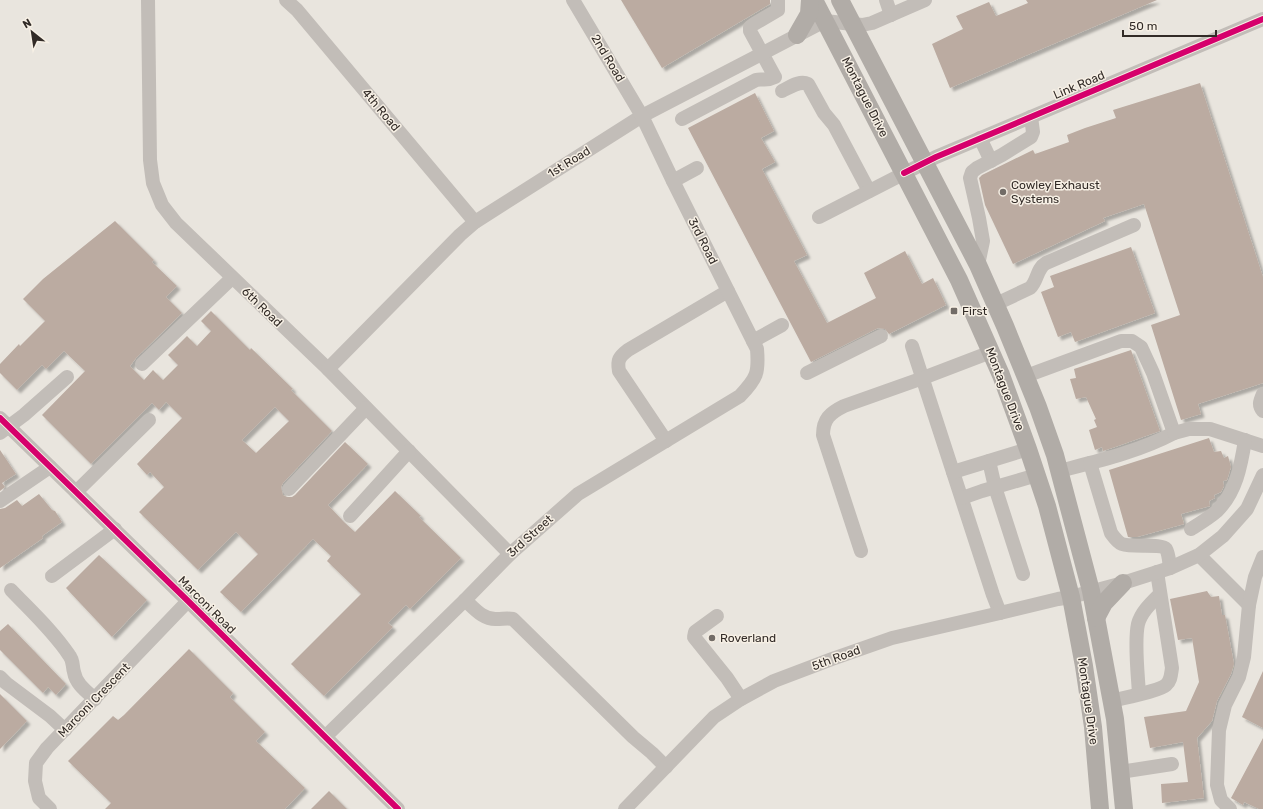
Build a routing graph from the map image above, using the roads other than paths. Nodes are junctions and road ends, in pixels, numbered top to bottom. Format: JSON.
{"nodes":[{"id":1,"x":148,"y":0,"type":"edge"},
{"id":2,"x":286,"y":0,"type":"edge"},
{"id":3,"x":573,"y":0,"type":"edge"},
{"id":4,"x":778,"y":0,"type":"edge"},
{"id":5,"x":810,"y":0,"type":"edge"},
{"id":6,"x":814,"y":0,"type":"edge"},
{"id":7,"x":840,"y":0,"type":"edge"},
{"id":8,"x":886,"y":0,"type":"edge"},
{"id":9,"x":925,"y":0,"type":"edge"},
{"id":10,"x":892,"y":15,"type":"junction"},
{"id":11,"x":1263,"y":18,"type":"edge"},
{"id":12,"x":825,"y":21,"type":"junction"},
{"id":13,"x":852,"y":24,"type":"junction"},
{"id":14,"x":797,"y":35,"type":"junction"},
{"id":15,"x":762,"y":53,"type":"junction"},
{"id":16,"x":782,"y":91,"type":"dead end"},
{"id":17,"x":642,"y":116,"type":"junction"},
{"id":18,"x":1031,"y":117,"type":"junction"},
{"id":19,"x":682,"y":119,"type":"dead end"},
{"id":20,"x":980,"y":138,"type":"junction"},
{"id":21,"x":991,"y":161,"type":"junction"},
{"id":22,"x":924,"y":162,"type":"junction"},
{"id":23,"x":697,"y":168,"type":"dead end"},
{"id":24,"x":904,"y":173,"type":"junction"},
{"id":25,"x":673,"y":181,"type":"junction"},
{"id":26,"x":869,"y":192,"type":"junction"},
{"id":27,"x":819,"y":217,"type":"dead end"},
{"id":28,"x":474,"y":222,"type":"junction"},
{"id":29,"x":1134,"y":225,"type":"dead end"},
{"id":30,"x":978,"y":266,"type":"junction"},
{"id":31,"x":232,"y":278,"type":"junction"},
{"id":32,"x":728,"y":292,"type":"junction"},
{"id":33,"x":996,"y":304,"type":"junction"},
{"id":34,"x":782,"y":325,"type":"dead end"},
{"id":35,"x":881,"y":336,"type":"dead end"},
{"id":36,"x":753,"y":341,"type":"junction"},
{"id":37,"x":912,"y":346,"type":"dead end"},
{"id":38,"x":991,"y":352,"type":"junction"},
{"id":39,"x":142,"y":364,"type":"dead end"},
{"id":40,"x":758,"y":368,"type":"joint"},
{"id":41,"x":328,"y":370,"type":"junction"},
{"id":42,"x":807,"y":373,"type":"dead end"},
{"id":43,"x":67,"y":376,"type":"dead end"},
{"id":44,"x":1026,"y":376,"type":"junction"},
{"id":45,"x":922,"y":378,"type":"junction"},
{"id":46,"x":1263,"y":394,"type":"edge"},
{"id":47,"x":366,"y":408,"type":"junction"},
{"id":48,"x":1263,"y":411,"type":"edge"},
{"id":49,"x":149,"y":420,"type":"dead end"},
{"id":50,"x":3,"y":426,"type":"edge"},
{"id":51,"x":1174,"y":433,"type":"junction"},
{"id":52,"x":1245,"y":440,"type":"junction"},
{"id":53,"x":666,"y":441,"type":"junction"},
{"id":54,"x":1263,"y":446,"type":"edge"},
{"id":55,"x":1028,"y":449,"type":"junction"},
{"id":56,"x":408,"y":452,"type":"junction"},
{"id":57,"x":989,"y":461,"type":"junction"},
{"id":58,"x":1090,"y":463,"type":"junction"},
{"id":59,"x":50,"y":467,"type":"junction"},
{"id":60,"x":1059,"y":471,"type":"junction"},
{"id":61,"x":953,"y":472,"type":"junction"},
{"id":62,"x":1037,"y":475,"type":"junction"},
{"id":63,"x":1263,"y":475,"type":"edge"},
{"id":64,"x":1235,"y":483,"type":"junction"},
{"id":65,"x":995,"y":487,"type":"junction"},
{"id":66,"x":289,"y":488,"type":"dead end"},
{"id":67,"x":76,"y":492,"type":"junction"},
{"id":68,"x":1254,"y":495,"type":"junction"},
{"id":69,"x":962,"y":498,"type":"junction"},
{"id":70,"x":0,"y":501,"type":"edge"},
{"id":71,"x":350,"y":516,"type":"dead end"},
{"id":72,"x":115,"y":529,"type":"junction"},
{"id":73,"x":1191,"y":530,"type":"dead end"},
{"id":74,"x":861,"y":551,"type":"dead end"},
{"id":75,"x":510,"y":554,"type":"junction"},
{"id":76,"x":1199,"y":555,"type":"junction"},
{"id":77,"x":1263,"y":557,"type":"edge"},
{"id":78,"x":1170,"y":568,"type":"junction"},
{"id":79,"x":1157,"y":572,"type":"junction"},
{"id":80,"x":1022,"y":574,"type":"dead end"},
{"id":81,"x":52,"y":576,"type":"dead end"},
{"id":82,"x":1123,"y":582,"type":"junction"},
{"id":83,"x":11,"y":590,"type":"dead end"},
{"id":84,"x":1091,"y":591,"type":"junction"},
{"id":85,"x":1160,"y":594,"type":"junction"},
{"id":86,"x":1070,"y":597,"type":"junction"},
{"id":87,"x":465,"y":600,"type":"junction"},
{"id":88,"x":188,"y":601,"type":"junction"},
{"id":89,"x":1248,"y":605,"type":"junction"},
{"id":90,"x":1000,"y":613,"type":"junction"},
{"id":91,"x":717,"y":616,"type":"dead end"},
{"id":92,"x":1096,"y":618,"type":"junction"},
{"id":93,"x":0,"y":677,"type":"edge"},
{"id":94,"x":1139,"y":694,"type":"junction"},
{"id":95,"x":95,"y":699,"type":"junction"},
{"id":96,"x":740,"y":699,"type":"junction"},
{"id":97,"x":1112,"y":701,"type":"junction"},
{"id":98,"x":65,"y":730,"type":"junction"},
{"id":99,"x":325,"y":737,"type":"junction"},
{"id":100,"x":1172,"y":764,"type":"dead end"},
{"id":101,"x":666,"y":767,"type":"junction"},
{"id":102,"x":1120,"y":772,"type":"junction"},
{"id":103,"x":50,"y":809,"type":"edge"},
{"id":104,"x":398,"y":809,"type":"edge"},
{"id":105,"x":624,"y":809,"type":"edge"},
{"id":106,"x":1100,"y":809,"type":"edge"},
{"id":107,"x":1124,"y":809,"type":"edge"},
{"id":108,"x":1230,"y":809,"type":"edge"}],
"edges":[{"from":1,"to":31,"type":"street","name":"6th Road"},
{"from":2,"to":28,"type":"street","name":"4th Road"},
{"from":3,"to":17,"type":"street","name":"2nd Road"},
{"from":4,"to":15,"type":"street"},
{"from":5,"to":14,"type":"main road"},
{"from":6,"to":12,"type":"main road","name":"Montague Drive"},
{"from":7,"to":13,"type":"main road","name":"Montague Drive"},
{"from":8,"to":10,"type":"street"},
{"from":9,"to":10,"type":"street"},
{"from":10,"to":13,"type":"street"},
{"from":11,"to":18,"type":"street","name":"Link Road"},
{"from":12,"to":13,"type":"street"},
{"from":12,"to":14,"type":"street","name":"1st Road"},
{"from":12,"to":24,"type":"main road","name":"Montague Drive"},
{"from":13,"to":22,"type":"main road","name":"Montague Drive"},
{"from":14,"to":15,"type":"street","name":"1st Road"},
{"from":15,"to":17,"type":"street","name":"1st Road"},
{"from":15,"to":19,"type":"street"},
{"from":16,"to":26,"type":"street"},
{"from":17,"to":25,"type":"street","name":"3rd Road"},
{"from":17,"to":28,"type":"street","name":"1st Road"},
{"from":18,"to":20,"type":"street","name":"Link Road"},
{"from":18,"to":21,"type":"street"},
{"from":20,"to":21,"type":"street"},
{"from":20,"to":22,"type":"street","name":"Link Road"},
{"from":21,"to":30,"type":"street"},
{"from":22,"to":24,"type":"street","name":"Link Road"},
{"from":22,"to":30,"type":"main road","name":"Montague Drive"},
{"from":23,"to":25,"type":"street"},
{"from":24,"to":26,"type":"street","name":"Link Road"},
{"from":24,"to":38,"type":"main road","name":"Montague Drive"},
{"from":25,"to":32,"type":"street","name":"3rd Road"},
{"from":26,"to":27,"type":"street","name":"Link Road"},
{"from":28,"to":41,"type":"street","name":"1st Road"},
{"from":29,"to":33,"type":"street"},
{"from":30,"to":33,"type":"main road","name":"Montague Drive"},
{"from":31,"to":39,"type":"street"},
{"from":31,"to":41,"type":"street","name":"6th Road"},
{"from":32,"to":36,"type":"street","name":"3rd Road"},
{"from":32,"to":53,"type":"street"},
{"from":33,"to":44,"type":"main road","name":"Montague Drive"},
{"from":34,"to":36,"type":"street"},
{"from":35,"to":42,"type":"street"},
{"from":36,"to":40,"type":"street","name":"3rd Road"},
{"from":37,"to":45,"type":"street"},
{"from":38,"to":45,"type":"street"},
{"from":38,"to":55,"type":"main road","name":"Montague Drive"},
{"from":40,"to":53,"type":"street","name":"3rd Street"},
{"from":41,"to":47,"type":"street","name":"6th Road"},
{"from":43,"to":50,"type":"street"},
{"from":44,"to":51,"type":"street"},
{"from":44,"to":60,"type":"main road","name":"Montague Drive"},
{"from":45,"to":61,"type":"street"},
{"from":45,"to":74,"type":"street"},
{"from":46,"to":48,"type":"street"},
{"from":47,"to":56,"type":"street","name":"6th Road"},
{"from":47,"to":66,"type":"street"},
{"from":49,"to":67,"type":"street"},
{"from":50,"to":59,"type":"street","name":"Marconi Road"},
{"from":51,"to":52,"type":"street"},
{"from":51,"to":58,"type":"street"},
{"from":52,"to":54,"type":"street"},
{"from":52,"to":64,"type":"street"},
{"from":53,"to":75,"type":"street","name":"3rd Street"},
{"from":55,"to":57,"type":"street"},
{"from":55,"to":62,"type":"main road","name":"Montague Drive"},
{"from":56,"to":71,"type":"street"},
{"from":56,"to":75,"type":"street","name":"6th Road"},
{"from":57,"to":61,"type":"street"},
{"from":57,"to":65,"type":"street"},
{"from":58,"to":60,"type":"street"},
{"from":58,"to":78,"type":"street"},
{"from":59,"to":67,"type":"street","name":"Marconi Road"},
{"from":59,"to":70,"type":"street"},
{"from":60,"to":84,"type":"main road","name":"Montague Drive"},
{"from":61,"to":69,"type":"street"},
{"from":62,"to":65,"type":"street"},
{"from":62,"to":86,"type":"main road","name":"Montague Drive"},
{"from":63,"to":68,"type":"street","name":"5th Road"},
{"from":64,"to":68,"type":"street"},
{"from":64,"to":73,"type":"street"},
{"from":65,"to":69,"type":"street"},
{"from":65,"to":80,"type":"street"},
{"from":67,"to":72,"type":"street","name":"Marconi Road"},
{"from":68,"to":76,"type":"street","name":"5th Road"},
{"from":69,"to":90,"type":"street"},
{"from":72,"to":81,"type":"street"},
{"from":72,"to":88,"type":"street","name":"Marconi Road"},
{"from":75,"to":87,"type":"street","name":"3rd Street"},
{"from":76,"to":78,"type":"street","name":"5th Road"},
{"from":76,"to":89,"type":"street"},
{"from":77,"to":89,"type":"street"},
{"from":78,"to":79,"type":"street","name":"5th Road"},
{"from":79,"to":82,"type":"street","name":"5th Road"},
{"from":79,"to":85,"type":"street"},
{"from":82,"to":84,"type":"street","name":"5th Road"},
{"from":82,"to":92,"type":"main road"},
{"from":83,"to":95,"type":"street"},
{"from":84,"to":86,"type":"street","name":"5th Road"},
{"from":84,"to":92,"type":"main road","name":"Montague Drive"},
{"from":85,"to":94,"type":"street"},
{"from":85,"to":94,"type":"street"},
{"from":86,"to":90,"type":"street","name":"5th Road"},
{"from":86,"to":106,"type":"main road","name":"Montague Drive"},
{"from":87,"to":99,"type":"street","name":"3rd Street"},
{"from":87,"to":101,"type":"street"},
{"from":88,"to":95,"type":"street","name":"Marconi Crescent"},
{"from":88,"to":99,"type":"street","name":"Marconi Road"},
{"from":89,"to":108,"type":"street"},
{"from":90,"to":96,"type":"street","name":"5th Road"},
{"from":91,"to":96,"type":"street"},
{"from":92,"to":97,"type":"main road","name":"Montague Drive"},
{"from":93,"to":98,"type":"street"},
{"from":94,"to":97,"type":"street"},
{"from":95,"to":98,"type":"street","name":"Marconi Crescent"},
{"from":96,"to":101,"type":"street","name":"5th Road"},
{"from":97,"to":102,"type":"main road","name":"Montague Drive"},
{"from":98,"to":103,"type":"street","name":"Marconi Crescent"},
{"from":99,"to":104,"type":"street","name":"Marconi Road"},
{"from":100,"to":102,"type":"street"},
{"from":101,"to":105,"type":"street","name":"5th Road"},
{"from":102,"to":107,"type":"main road","name":"Montague Drive"}]}
